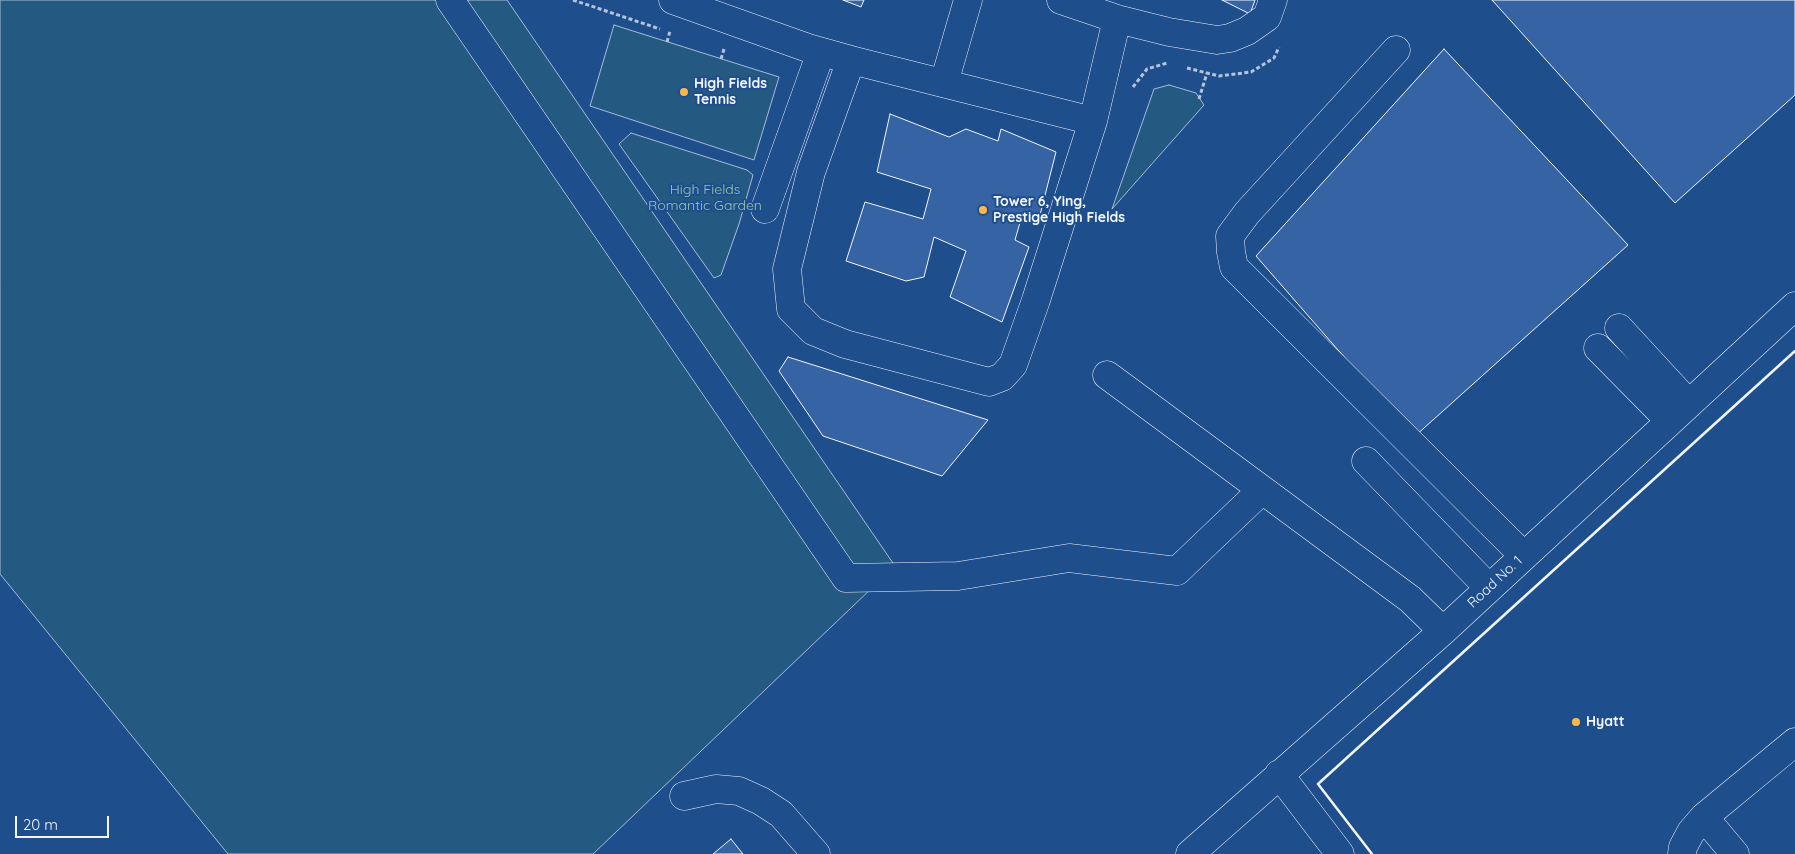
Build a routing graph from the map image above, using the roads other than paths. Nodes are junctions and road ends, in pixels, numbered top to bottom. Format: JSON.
{"nodes":[{"id":1,"x":450,"y":0,"type":"edge"},
{"id":2,"x":673,"y":0,"type":"edge"},
{"id":3,"x":968,"y":0,"type":"edge"},
{"id":4,"x":1061,"y":0,"type":"edge"},
{"id":5,"x":1274,"y":0,"type":"edge"},
{"id":6,"x":1118,"y":19,"type":"junction"},
{"id":7,"x":1396,"y":50,"type":"dead end"},
{"id":8,"x":821,"y":52,"type":"junction"},
{"id":9,"x":851,"y":60,"type":"junction"},
{"id":10,"x":944,"y":83,"type":"junction"},
{"id":11,"x":1092,"y":121,"type":"junction"},
{"id":12,"x":765,"y":210,"type":"dead end"},
{"id":13,"x":1795,"y":306,"type":"edge"},
{"id":14,"x":1619,"y":328,"type":"dead end"},
{"id":15,"x":1598,"y":348,"type":"dead end"},
{"id":16,"x":1107,"y":375,"type":"dead end"},
{"id":17,"x":1679,"y":412,"type":"junction"},
{"id":18,"x":1419,"y":452,"type":"junction"},
{"id":19,"x":1366,"y":461,"type":"dead end"},
{"id":20,"x":1387,"y":482,"type":"junction"},
{"id":21,"x":1262,"y":490,"type":"junction"},
{"id":22,"x":1524,"y":556,"type":"junction"},
{"id":23,"x":1489,"y":588,"type":"junction"},
{"id":24,"x":1442,"y":631,"type":"junction"},
{"id":25,"x":1795,"y":742,"type":"edge"},
{"id":26,"x":1278,"y":774,"type":"junction"},
{"id":27,"x":684,"y":796,"type":"dead end"},
{"id":28,"x":1704,"y":817,"type":"junction"},
{"id":29,"x":816,"y":854,"type":"edge"},
{"id":30,"x":1190,"y":854,"type":"edge"},
{"id":31,"x":1340,"y":854,"type":"edge"},
{"id":32,"x":1682,"y":854,"type":"edge"},
{"id":33,"x":1735,"y":854,"type":"edge"}],
"edges":[{"from":1,"to":21,"type":"street"},
{"from":2,"to":8,"type":"street"},
{"from":3,"to":10,"type":"street"},
{"from":4,"to":6,"type":"street"},
{"from":5,"to":6,"type":"street"},
{"from":6,"to":11,"type":"street"},
{"from":7,"to":18,"type":"street"},
{"from":8,"to":9,"type":"street"},
{"from":8,"to":12,"type":"street"},
{"from":9,"to":10,"type":"street"},
{"from":9,"to":11,"type":"street"},
{"from":10,"to":11,"type":"street"},
{"from":13,"to":17,"type":"street","name":"Road No. 1"},
{"from":14,"to":17,"type":"street"},
{"from":15,"to":17,"type":"street"},
{"from":16,"to":21,"type":"street"},
{"from":17,"to":22,"type":"street","name":"Road No. 1"},
{"from":18,"to":20,"type":"street"},
{"from":18,"to":22,"type":"street"},
{"from":19,"to":20,"type":"street"},
{"from":20,"to":23,"type":"street"},
{"from":21,"to":24,"type":"street"},
{"from":22,"to":23,"type":"street","name":"Road No. 1"},
{"from":23,"to":24,"type":"street","name":"Road No. 1"},
{"from":24,"to":26,"type":"street","name":"Road No. 1"},
{"from":25,"to":28,"type":"street"},
{"from":26,"to":30,"type":"street","name":"Road No. 1"},
{"from":26,"to":31,"type":"street"},
{"from":27,"to":29,"type":"street"},
{"from":28,"to":32,"type":"street"},
{"from":28,"to":33,"type":"street"}]}
